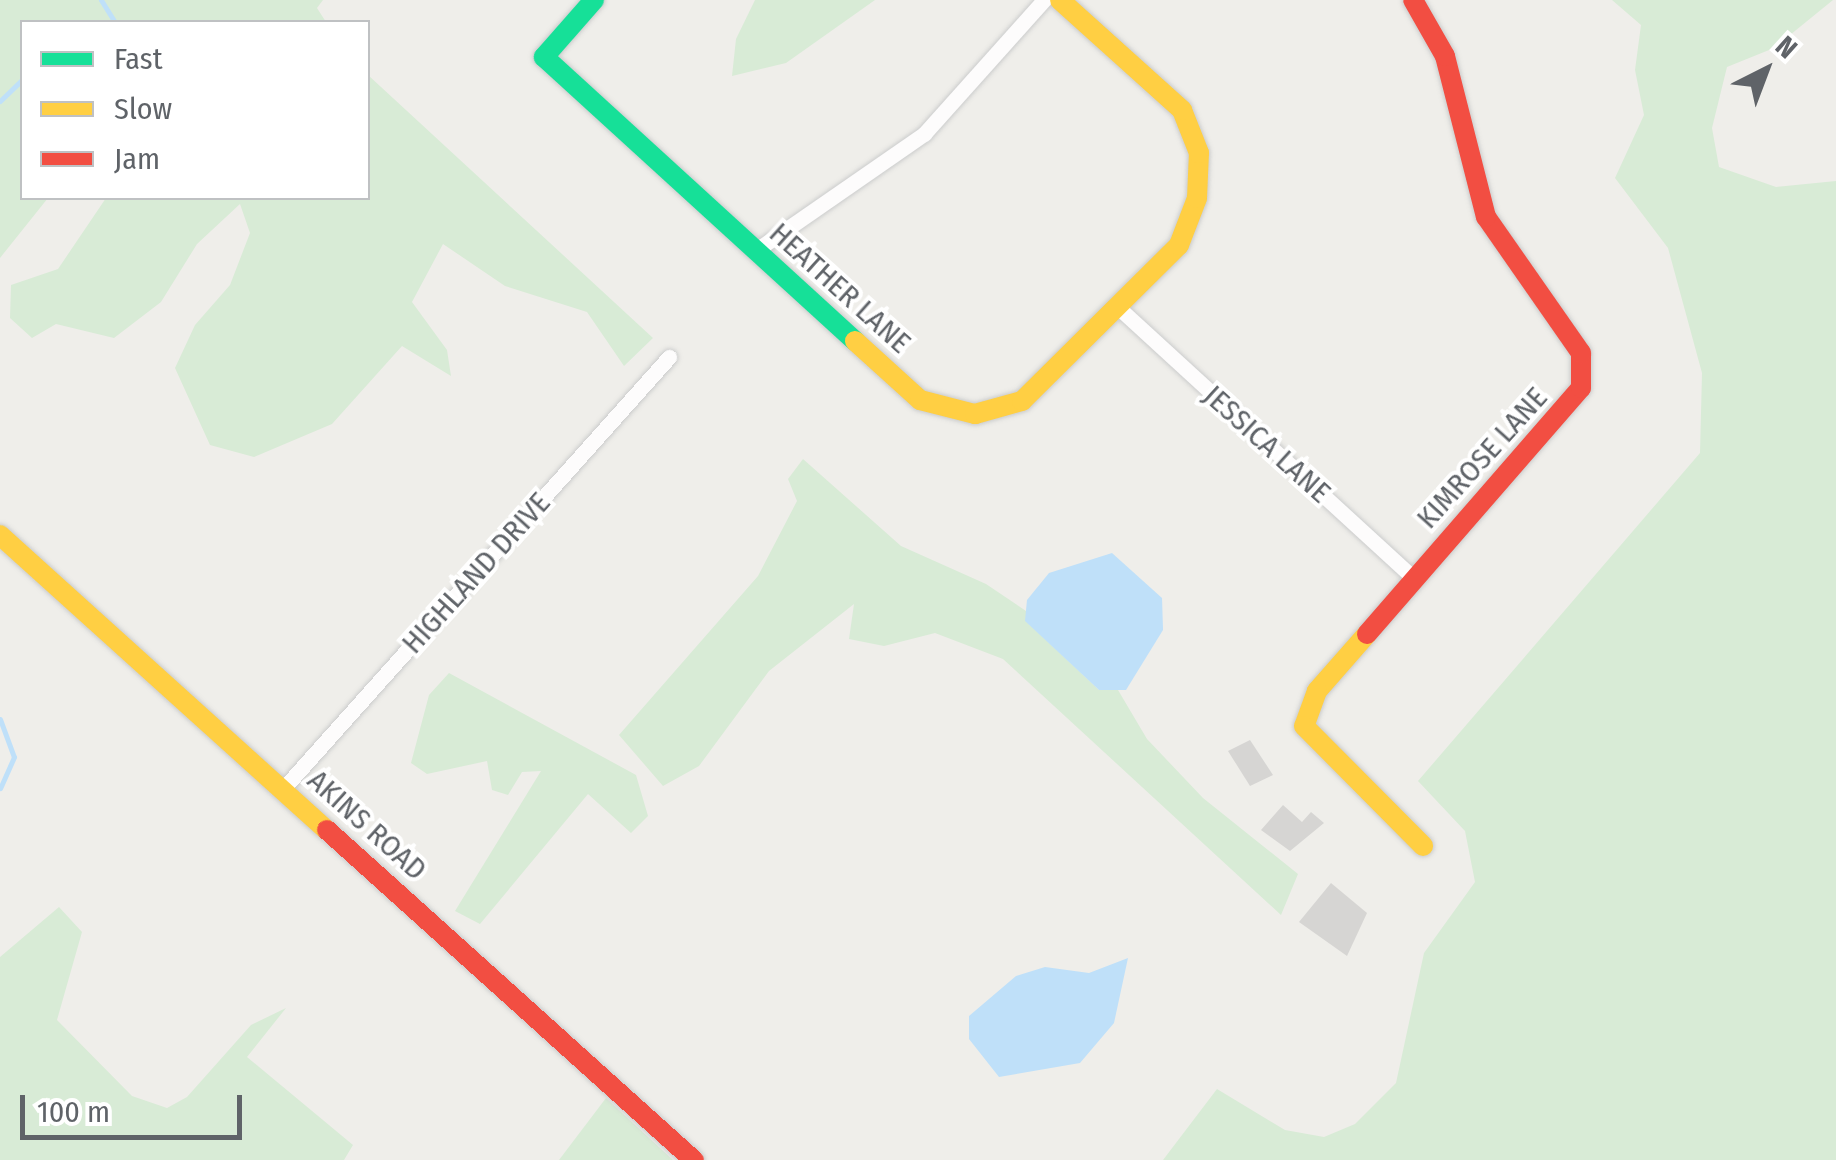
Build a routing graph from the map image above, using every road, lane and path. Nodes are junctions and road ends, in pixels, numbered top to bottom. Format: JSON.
{"nodes":[{"id":1,"x":594,"y":0,"type":"edge"},
{"id":2,"x":1044,"y":0,"type":"edge"},
{"id":3,"x":1060,"y":0,"type":"edge"},
{"id":4,"x":1413,"y":0,"type":"edge"},
{"id":5,"x":755,"y":252,"type":"junction"},
{"id":6,"x":1120,"y":310,"type":"junction"},
{"id":7,"x":669,"y":357,"type":"dead end"},
{"id":8,"x":0,"y":535,"type":"edge"},
{"id":9,"x":1414,"y":578,"type":"junction"},
{"id":10,"x":282,"y":790,"type":"junction"},
{"id":11,"x":1423,"y":846,"type":"dead end"},
{"id":12,"x":694,"y":1160,"type":"edge"}],
"edges":[{"from":1,"to":5,"type":"street","name":"HEATHER LANE"},
{"from":2,"to":5,"type":"street"},
{"from":3,"to":6,"type":"street","name":"HEATHER LANE"},
{"from":4,"to":9,"type":"street","name":"KIMROSE LANE"},
{"from":5,"to":6,"type":"street","name":"HEATHER LANE"},
{"from":6,"to":9,"type":"street","name":"JESSICA LANE"},
{"from":7,"to":10,"type":"street","name":"HIGHLAND DRIVE"},
{"from":8,"to":10,"type":"street","name":"AKINS ROAD"},
{"from":9,"to":11,"type":"street","name":"KIMROSE LANE"},
{"from":10,"to":12,"type":"street","name":"AKINS ROAD"}]}
